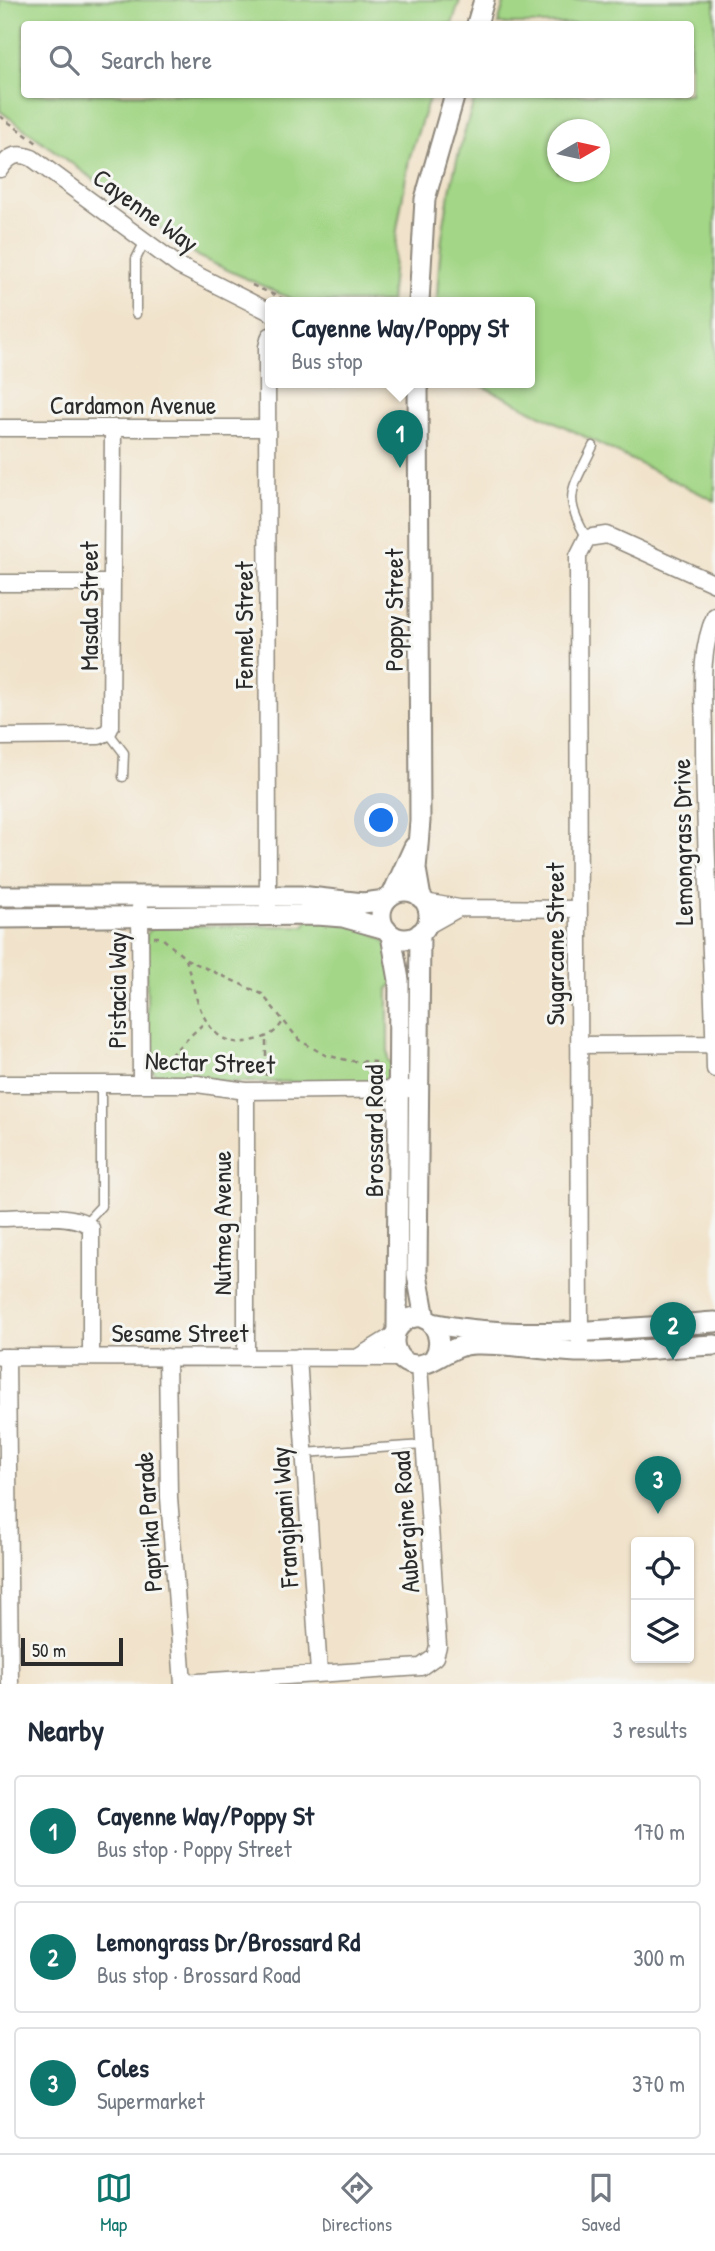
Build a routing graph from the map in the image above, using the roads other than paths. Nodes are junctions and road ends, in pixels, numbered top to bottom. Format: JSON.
{"nodes":[{"id":1,"x":484,"y":0,"type":"edge"},
{"id":2,"x":478,"y":21,"type":"edge"},
{"id":3,"x":454,"y":98,"type":"edge"},
{"id":4,"x":0,"y":169,"type":"edge"},
{"id":5,"x":145,"y":241,"type":"junction"},
{"id":6,"x":419,"y":297,"type":"edge"},
{"id":7,"x":265,"y":309,"type":"edge"},
{"id":8,"x":136,"y":314,"type":"dead end"},
{"id":9,"x":267,"y":388,"type":"edge"},
{"id":10,"x":418,"y":388,"type":"edge"},
{"id":11,"x":0,"y":428,"type":"edge"},
{"id":12,"x":267,"y":428,"type":"junction"},
{"id":13,"x":113,"y":429,"type":"junction"},
{"id":14,"x":593,"y":446,"type":"dead end"},
{"id":15,"x":587,"y":538,"type":"junction"},
{"id":16,"x":0,"y":583,"type":"edge"},
{"id":17,"x":113,"y":583,"type":"junction"},
{"id":18,"x":715,"y":584,"type":"edge"},
{"id":19,"x":715,"y":616,"type":"edge"},
{"id":20,"x":108,"y":732,"type":"junction"},
{"id":21,"x":0,"y":737,"type":"edge"},
{"id":22,"x":123,"y":777,"type":"dead end"},
{"id":23,"x":419,"y":837,"type":"junction"},
{"id":24,"x":0,"y":896,"type":"edge"},
{"id":25,"x":140,"y":896,"type":"junction"},
{"id":26,"x":389,"y":897,"type":"junction"},
{"id":27,"x":423,"y":900,"type":"junction"},
{"id":28,"x":268,"y":906,"type":"junction"},
{"id":29,"x":459,"y":908,"type":"junction"},
{"id":30,"x":579,"y":909,"type":"junction"},
{"id":31,"x":0,"y":918,"type":"edge"},
{"id":32,"x":140,"y":927,"type":"junction"},
{"id":33,"x":423,"y":930,"type":"junction"},
{"id":34,"x":388,"y":932,"type":"junction"},
{"id":35,"x":714,"y":1044,"type":"edge"},
{"id":36,"x":579,"y":1045,"type":"junction"},
{"id":37,"x":715,"y":1069,"type":"edge"},
{"id":38,"x":141,"y":1075,"type":"junction"},
{"id":39,"x":0,"y":1084,"type":"edge"},
{"id":40,"x":100,"y":1084,"type":"junction"},
{"id":41,"x":389,"y":1089,"type":"junction"},
{"id":42,"x":419,"y":1089,"type":"junction"},
{"id":43,"x":246,"y":1091,"type":"junction"},
{"id":44,"x":0,"y":1218,"type":"edge"},
{"id":45,"x":86,"y":1222,"type":"junction"},
{"id":46,"x":428,"y":1321,"type":"junction"},
{"id":47,"x":715,"y":1322,"type":"edge"},
{"id":48,"x":579,"y":1330,"type":"junction"},
{"id":49,"x":396,"y":1332,"type":"junction"},
{"id":50,"x":715,"y":1345,"type":"edge"},
{"id":51,"x":580,"y":1352,"type":"junction"},
{"id":52,"x":91,"y":1356,"type":"junction"},
{"id":53,"x":246,"y":1356,"type":"junction"},
{"id":54,"x":360,"y":1356,"type":"junction"},
{"id":55,"x":3,"y":1357,"type":"edge"},
{"id":56,"x":167,"y":1357,"type":"junction"},
{"id":57,"x":298,"y":1357,"type":"junction"},
{"id":58,"x":418,"y":1361,"type":"junction"},
{"id":59,"x":424,"y":1445,"type":"junction"},
{"id":60,"x":304,"y":1453,"type":"junction"},
{"id":61,"x":319,"y":1673,"type":"junction"},
{"id":62,"x":10,"y":1684,"type":"edge"},
{"id":63,"x":183,"y":1684,"type":"edge"}],
"edges":[{"from":1,"to":2,"type":"street"},
{"from":3,"to":6,"type":"street"},
{"from":4,"to":5,"type":"street","name":"Cayenne Way"},
{"from":5,"to":7,"type":"street","name":"Cayenne Way"},
{"from":5,"to":8,"type":"lane"},
{"from":9,"to":12,"type":"street","name":"Fennel Street"},
{"from":10,"to":23,"type":"street","name":"Poppy Street"},
{"from":11,"to":13,"type":"street","name":"Cardamon Avenue"},
{"from":12,"to":13,"type":"street","name":"Cardamon Avenue"},
{"from":12,"to":28,"type":"street","name":"Fennel Street"},
{"from":13,"to":17,"type":"street","name":"Masala Street"},
{"from":14,"to":15,"type":"lane"},
{"from":15,"to":18,"type":"street"},
{"from":15,"to":30,"type":"street","name":"Sugarcane Street"},
{"from":16,"to":17,"type":"street"},
{"from":17,"to":20,"type":"street","name":"Masala Street"},
{"from":19,"to":35,"type":"street","name":"Lemongrass Drive"},
{"from":20,"to":21,"type":"street"},
{"from":20,"to":22,"type":"lane"},
{"from":23,"to":26,"type":"street","name":"Poppy Street"},
{"from":23,"to":27,"type":"street","name":"Poppy Street"},
{"from":24,"to":25,"type":"street"},
{"from":25,"to":28,"type":"street"},
{"from":25,"to":32,"type":"street","name":"Pistacia Way"},
{"from":26,"to":27,"type":"street"},
{"from":26,"to":28,"type":"street"},
{"from":26,"to":34,"type":"street"},
{"from":27,"to":29,"type":"street"},
{"from":27,"to":33,"type":"street"},
{"from":28,"to":32,"type":"street"},
{"from":28,"to":34,"type":"street"},
{"from":29,"to":30,"type":"street"},
{"from":29,"to":33,"type":"street"},
{"from":30,"to":36,"type":"street","name":"Sugarcane Street"},
{"from":31,"to":32,"type":"street"},
{"from":32,"to":38,"type":"street","name":"Pistacia Way"},
{"from":33,"to":34,"type":"street"},
{"from":33,"to":42,"type":"street","name":"Brossard Road"},
{"from":34,"to":41,"type":"street","name":"Brossard Road"},
{"from":35,"to":36,"type":"street"},
{"from":35,"to":37,"type":"street","name":"Lemongrass Drive"},
{"from":36,"to":48,"type":"street","name":"Sugarcane Street"},
{"from":38,"to":40,"type":"street","name":"Nectar Street"},
{"from":38,"to":43,"type":"street","name":"Nectar Street"},
{"from":39,"to":40,"type":"street","name":"Nectar Street"},
{"from":40,"to":45,"type":"lane"},
{"from":41,"to":42,"type":"street","name":"Nectar Street"},
{"from":41,"to":43,"type":"street","name":"Nectar Street"},
{"from":41,"to":49,"type":"street","name":"Brossard Road"},
{"from":42,"to":46,"type":"street","name":"Brossard Road"},
{"from":43,"to":53,"type":"street","name":"Nutmeg Avenue"},
{"from":44,"to":45,"type":"street"},
{"from":45,"to":52,"type":"street"},
{"from":46,"to":48,"type":"street"},
{"from":46,"to":49,"type":"street"},
{"from":46,"to":58,"type":"street"},
{"from":47,"to":48,"type":"street"},
{"from":48,"to":51,"type":"street","name":"Sugarcane Street"},
{"from":49,"to":54,"type":"street"},
{"from":49,"to":58,"type":"street"},
{"from":50,"to":51,"type":"street"},
{"from":51,"to":58,"type":"street"},
{"from":52,"to":55,"type":"street","name":"Sesame Street"},
{"from":52,"to":56,"type":"street","name":"Sesame Street"},
{"from":53,"to":56,"type":"street","name":"Sesame Street"},
{"from":53,"to":57,"type":"street","name":"Sesame Street"},
{"from":54,"to":57,"type":"street","name":"Sesame Street"},
{"from":54,"to":58,"type":"street","name":"Sesame Street"},
{"from":55,"to":62,"type":"street"},
{"from":56,"to":63,"type":"street","name":"Paprika Parade"},
{"from":57,"to":60,"type":"street","name":"Frangipani Way"},
{"from":58,"to":59,"type":"street","name":"Aubergine Road"},
{"from":59,"to":60,"type":"lane"},
{"from":59,"to":61,"type":"street","name":"Aubergine Road"},
{"from":60,"to":61,"type":"street","name":"Frangipani Way"},
{"from":61,"to":63,"type":"street"}]}
